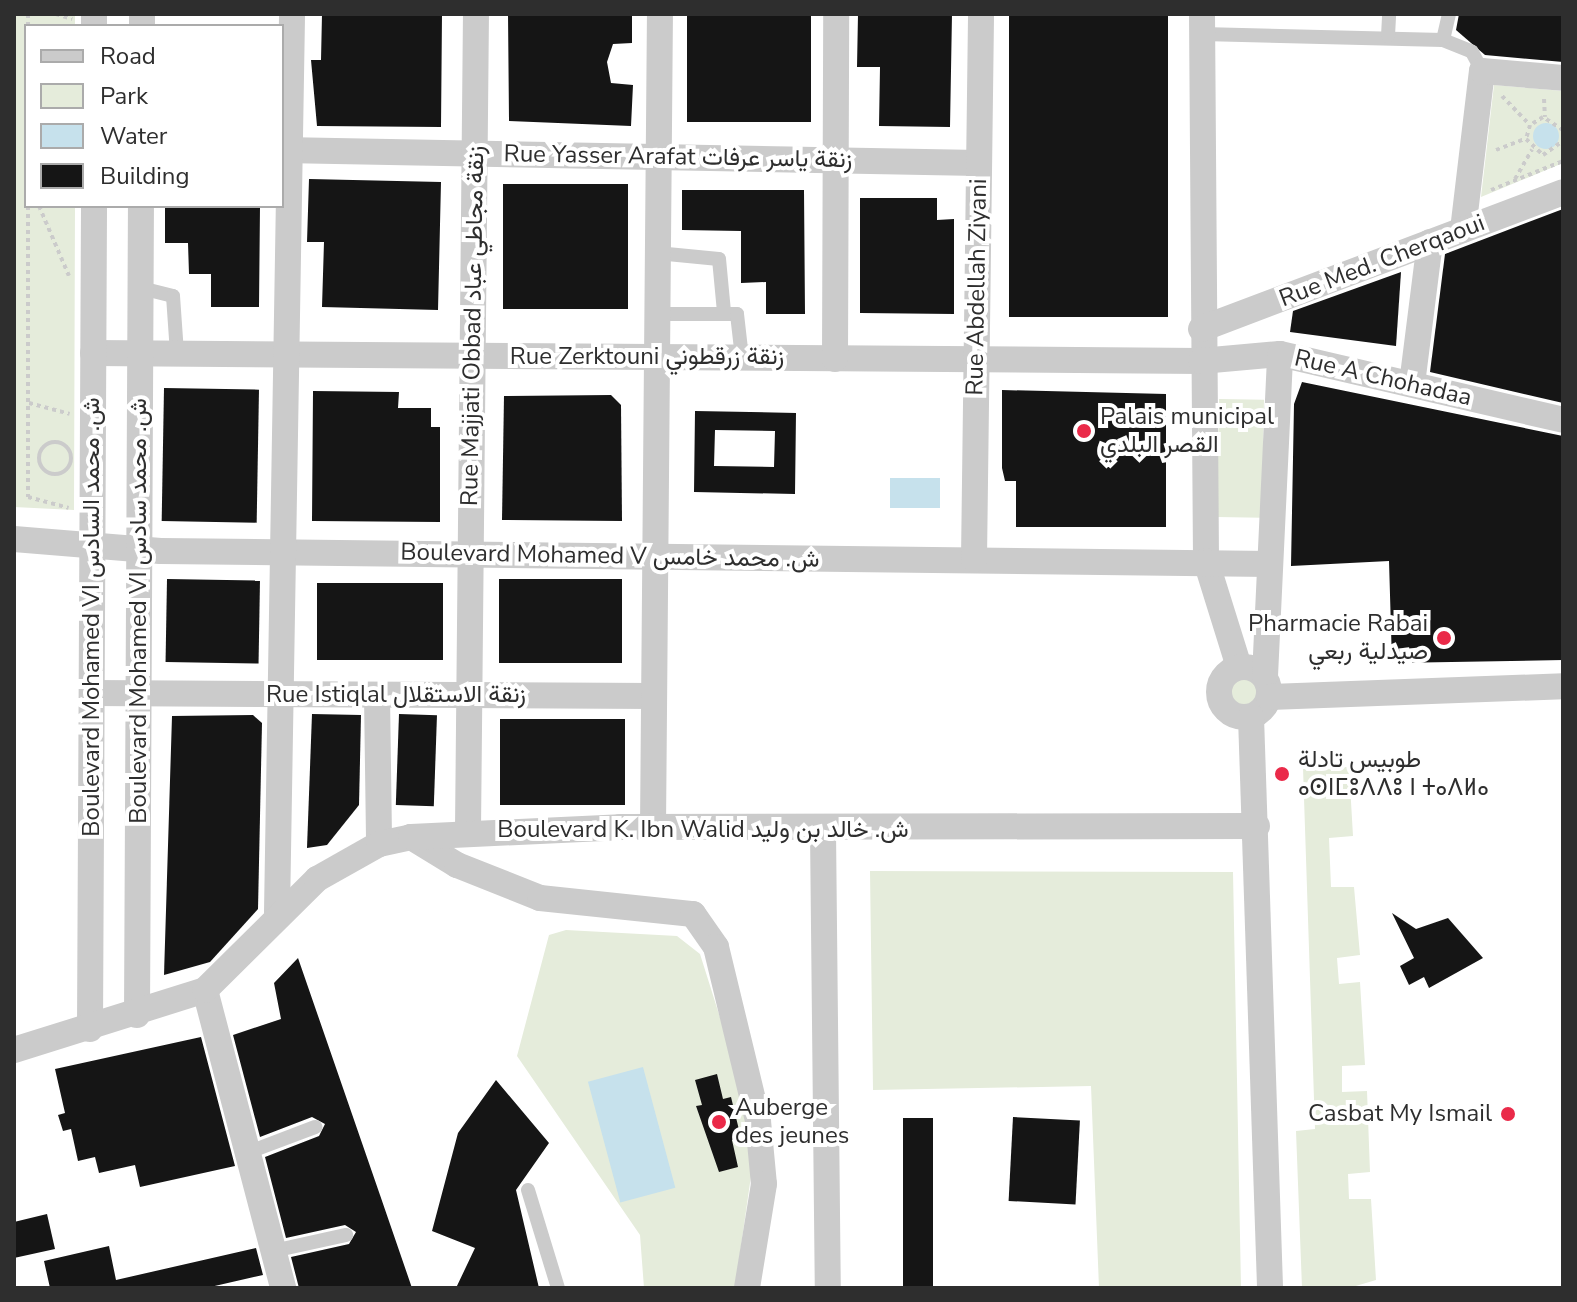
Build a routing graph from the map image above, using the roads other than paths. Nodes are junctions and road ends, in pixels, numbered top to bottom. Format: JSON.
{"nodes":[{"id":1,"x":292,"y":14,"type":"edge"},
{"id":2,"x":476,"y":14,"type":"edge"},
{"id":3,"x":660,"y":14,"type":"edge"},
{"id":4,"x":836,"y":14,"type":"edge"},
{"id":5,"x":981,"y":14,"type":"edge"},
{"id":6,"x":1389,"y":14,"type":"edge"},
{"id":7,"x":1449,"y":14,"type":"edge"},
{"id":8,"x":1202,"y":24,"type":"edge"},
{"id":9,"x":1388,"y":36,"type":"junction"},
{"id":10,"x":1443,"y":40,"type":"junction"},
{"id":11,"x":1489,"y":81,"type":"junction"},
{"id":12,"x":1553,"y":86,"type":"edge"},
{"id":13,"x":286,"y":150,"type":"edge"},
{"id":14,"x":475,"y":154,"type":"junction"},
{"id":15,"x":658,"y":157,"type":"junction"},
{"id":16,"x":835,"y":160,"type":"junction"},
{"id":17,"x":979,"y":163,"type":"junction"},
{"id":18,"x":1563,"y":192,"type":"edge"},
{"id":19,"x":94,"y":208,"type":"edge"},
{"id":20,"x":141,"y":208,"type":"edge"},
{"id":21,"x":1463,"y":230,"type":"junction"},
{"id":22,"x":1430,"y":242,"type":"junction"},
{"id":23,"x":657,"y":253,"type":"junction"},
{"id":24,"x":141,"y":288,"type":"junction"},
{"id":25,"x":724,"y":312,"type":"junction"},
{"id":26,"x":657,"y":314,"type":"junction"},
{"id":27,"x":1201,"y":329,"type":"junction"},
{"id":28,"x":93,"y":353,"type":"junction"},
{"id":29,"x":177,"y":353,"type":"junction"},
{"id":30,"x":140,"y":354,"type":"junction"},
{"id":31,"x":1280,"y":354,"type":"junction"},
{"id":32,"x":286,"y":355,"type":"junction"},
{"id":33,"x":472,"y":356,"type":"junction"},
{"id":34,"x":657,"y":357,"type":"junction"},
{"id":35,"x":742,"y":358,"type":"junction"},
{"id":36,"x":835,"y":359,"type":"junction"},
{"id":37,"x":976,"y":359,"type":"junction"},
{"id":38,"x":1201,"y":361,"type":"junction"},
{"id":39,"x":1412,"y":384,"type":"junction"},
{"id":40,"x":1563,"y":420,"type":"edge"},
{"id":41,"x":14,"y":539,"type":"edge"},
{"id":42,"x":92,"y":546,"type":"junction"},
{"id":43,"x":139,"y":550,"type":"junction"},
{"id":44,"x":284,"y":553,"type":"junction"},
{"id":45,"x":470,"y":554,"type":"junction"},
{"id":46,"x":655,"y":557,"type":"junction"},
{"id":47,"x":974,"y":559,"type":"junction"},
{"id":48,"x":1206,"y":561,"type":"junction"},
{"id":49,"x":1270,"y":564,"type":"junction"},
{"id":50,"x":1239,"y":667,"type":"junction"},
{"id":51,"x":1267,"y":686,"type":"junction"},
{"id":52,"x":1563,"y":686,"type":"edge"},
{"id":53,"x":92,"y":693,"type":"junction"},
{"id":54,"x":139,"y":695,"type":"junction"},
{"id":55,"x":281,"y":695,"type":"junction"},
{"id":56,"x":377,"y":695,"type":"junction"},
{"id":57,"x":469,"y":696,"type":"junction"},
{"id":58,"x":654,"y":696,"type":"junction"},
{"id":59,"x":1251,"y":717,"type":"junction"},
{"id":60,"x":1257,"y":826,"type":"junction"},
{"id":61,"x":653,"y":827,"type":"junction"},
{"id":62,"x":468,"y":830,"type":"junction"},
{"id":63,"x":823,"y":831,"type":"junction"},
{"id":64,"x":411,"y":837,"type":"junction"},
{"id":65,"x":379,"y":844,"type":"junction"},
{"id":66,"x":277,"y":912,"type":"junction"},
{"id":67,"x":205,"y":990,"type":"junction"},
{"id":68,"x":137,"y":1015,"type":"junction"},
{"id":69,"x":90,"y":1029,"type":"junction"},
{"id":70,"x":14,"y":1050,"type":"edge"},
{"id":71,"x":315,"y":1127,"type":"dead end"},
{"id":72,"x":249,"y":1152,"type":"junction"},
{"id":73,"x":528,"y":1190,"type":"dead end"},
{"id":74,"x":346,"y":1235,"type":"dead end"},
{"id":75,"x":273,"y":1251,"type":"junction"},
{"id":76,"x":281,"y":1288,"type":"edge"},
{"id":77,"x":558,"y":1288,"type":"edge"},
{"id":78,"x":747,"y":1288,"type":"edge"},
{"id":79,"x":828,"y":1288,"type":"edge"},
{"id":80,"x":1270,"y":1288,"type":"edge"}],
"edges":[{"from":1,"to":13,"type":"street"},
{"from":2,"to":14,"type":"street","name":"Rue Majjati Obbad زنقة مجاطي عباد"},
{"from":3,"to":15,"type":"street"},
{"from":4,"to":16,"type":"street"},
{"from":5,"to":17,"type":"street","name":"Rue Abdellah Ziyani"},
{"from":6,"to":9,"type":"lane"},
{"from":7,"to":10,"type":"lane"},
{"from":8,"to":9,"type":"lane"},
{"from":8,"to":27,"type":"street"},
{"from":9,"to":10,"type":"lane"},
{"from":10,"to":11,"type":"lane"},
{"from":11,"to":12,"type":"street"},
{"from":11,"to":21,"type":"street"},
{"from":13,"to":14,"type":"street","name":"Rue Yasser Arafat زنقة ياسر عرفات"},
{"from":13,"to":32,"type":"street"},
{"from":14,"to":15,"type":"street","name":"Rue Yasser Arafat زنقة ياسر عرفات"},
{"from":14,"to":33,"type":"street","name":"Rue Majjati Obbad زنقة مجاطي عباد"},
{"from":15,"to":16,"type":"street","name":"Rue Yasser Arafat زنقة ياسر عرفات"},
{"from":15,"to":23,"type":"street"},
{"from":16,"to":17,"type":"street","name":"Rue Yasser Arafat زنقة ياسر عرفات"},
{"from":16,"to":36,"type":"street"},
{"from":17,"to":37,"type":"street","name":"Rue Abdellah Ziyani"},
{"from":18,"to":21,"type":"street","name":"Rue Med. Cherqaoui"},
{"from":19,"to":28,"type":"street","name":"Boulevard Mohamed VI ش. محمد السادس"},
{"from":20,"to":24,"type":"street","name":"Boulevard Mohamed VI ش. محمد سادس"},
{"from":21,"to":22,"type":"street","name":"Rue Med. Cherqaoui"},
{"from":22,"to":27,"type":"street","name":"Rue Med. Cherqaoui"},
{"from":22,"to":39,"type":"street"},
{"from":23,"to":25,"type":"lane"},
{"from":23,"to":26,"type":"street"},
{"from":24,"to":29,"type":"lane"},
{"from":24,"to":30,"type":"street","name":"Boulevard Mohamed VI ش. محمد سادس"},
{"from":25,"to":26,"type":"lane"},
{"from":25,"to":35,"type":"lane"},
{"from":26,"to":34,"type":"street"},
{"from":27,"to":38,"type":"street"},
{"from":28,"to":30,"type":"street","name":"Rue Zerktouni زنقة زرقطوني"},
{"from":28,"to":42,"type":"street","name":"Boulevard Mohamed VI ش. محمد السادس"},
{"from":29,"to":30,"type":"street","name":"Rue Zerktouni زنقة زرقطوني"},
{"from":29,"to":32,"type":"street","name":"Rue Zerktouni زنقة زرقطوني"},
{"from":30,"to":43,"type":"street","name":"Boulevard Mohamed VI ش. محمد سادس"},
{"from":31,"to":38,"type":"street","name":"Rue A Chohadaa"},
{"from":31,"to":39,"type":"street","name":"Rue A Chohadaa"},
{"from":31,"to":49,"type":"street"},
{"from":32,"to":33,"type":"street","name":"Rue Zerktouni زنقة زرقطوني"},
{"from":32,"to":44,"type":"street"},
{"from":33,"to":34,"type":"street","name":"Rue Zerktouni زنقة زرقطوني"},
{"from":33,"to":45,"type":"street","name":"Rue Majjati Obbad زنقة مجاطي عباد"},
{"from":34,"to":35,"type":"street","name":"Rue Zerktouni زنقة زرقطوني"},
{"from":34,"to":46,"type":"street"},
{"from":35,"to":36,"type":"street","name":"Rue Zerktouni زنقة زرقطوني"},
{"from":36,"to":37,"type":"street","name":"Rue Zerktouni زنقة زرقطوني"},
{"from":37,"to":38,"type":"street","name":"Rue Zerktouni زنقة زرقطوني"},
{"from":37,"to":47,"type":"street","name":"Rue Abdellah Ziyani"},
{"from":38,"to":48,"type":"street"},
{"from":39,"to":40,"type":"street","name":"Rue A Chohadaa"},
{"from":41,"to":42,"type":"street","name":"Boulevard Mohamed V ش. محمد خامس"},
{"from":42,"to":43,"type":"street","name":"Boulevard Mohamed V ش. محمد خامس"},
{"from":42,"to":53,"type":"street","name":"Boulevard Mohamed VI ش. محمد السادس"},
{"from":43,"to":44,"type":"street","name":"Boulevard Mohamed V ش. محمد خامس"},
{"from":43,"to":54,"type":"street","name":"Boulevard Mohamed VI ش. محمد سادس"},
{"from":44,"to":45,"type":"street","name":"Boulevard Mohamed V ش. محمد خامس"},
{"from":44,"to":55,"type":"street"},
{"from":45,"to":46,"type":"street","name":"Boulevard Mohamed V ش. محمد خامس"},
{"from":45,"to":57,"type":"street","name":"Rue Majjati Obbad زنقة مجاطي عباد"},
{"from":46,"to":47,"type":"street","name":"Boulevard Mohamed V ش. محمد خامس"},
{"from":46,"to":58,"type":"street"},
{"from":47,"to":48,"type":"street","name":"Boulevard Mohamed V ش. محمد خامس"},
{"from":48,"to":49,"type":"street","name":"Boulevard Mohamed V ش. محمد خامس"},
{"from":48,"to":50,"type":"street"},
{"from":49,"to":51,"type":"street"},
{"from":50,"to":51,"type":"street"},
{"from":50,"to":59,"type":"street"},
{"from":51,"to":52,"type":"street"},
{"from":51,"to":59,"type":"street"},
{"from":53,"to":54,"type":"street","name":"Rue Istiqlal زنقة الاستقلال"},
{"from":53,"to":69,"type":"street","name":"Boulevard Mohamed VI ش. محمد السادس"},
{"from":54,"to":55,"type":"street","name":"Rue Istiqlal زنقة الاستقلال"},
{"from":54,"to":68,"type":"street","name":"Boulevard Mohamed VI ش. محمد سادس"},
{"from":55,"to":56,"type":"street","name":"Rue Istiqlal زنقة الاستقلال"},
{"from":55,"to":66,"type":"street"},
{"from":56,"to":57,"type":"street","name":"Rue Istiqlal زنقة الاستقلال"},
{"from":56,"to":65,"type":"street"},
{"from":57,"to":58,"type":"street","name":"Rue Istiqlal زنقة الاستقلال"},
{"from":57,"to":62,"type":"street","name":"Rue Majjati Obbad زنقة مجاطي عباد"},
{"from":58,"to":61,"type":"street"},
{"from":59,"to":60,"type":"street"},
{"from":60,"to":63,"type":"street","name":"Boulevard K. Ibn Walid ش. خالد بن وليد"},
{"from":60,"to":80,"type":"street"},
{"from":61,"to":62,"type":"street","name":"Boulevard K. Ibn Walid ش. خالد بن وليد"},
{"from":61,"to":63,"type":"street","name":"Boulevard K. Ibn Walid ش. خالد بن وليد"},
{"from":62,"to":64,"type":"street","name":"Boulevard K. Ibn Walid ش. خالد بن وليد"},
{"from":63,"to":79,"type":"street"},
{"from":64,"to":65,"type":"street","name":"Boulevard K. Ibn Walid ش. خالد بن وليد"},
{"from":64,"to":78,"type":"street"},
{"from":65,"to":66,"type":"street","name":"Boulevard K. Ibn Walid ش. خالد بن وليد"},
{"from":66,"to":67,"type":"street","name":"Boulevard K. Ibn Walid ش. خالد بن وليد"},
{"from":67,"to":68,"type":"street"},
{"from":67,"to":72,"type":"street"},
{"from":68,"to":69,"type":"street"},
{"from":69,"to":70,"type":"street"},
{"from":71,"to":72,"type":"lane"},
{"from":72,"to":75,"type":"street"},
{"from":73,"to":77,"type":"lane"},
{"from":74,"to":75,"type":"lane"},
{"from":75,"to":76,"type":"street"}]}
